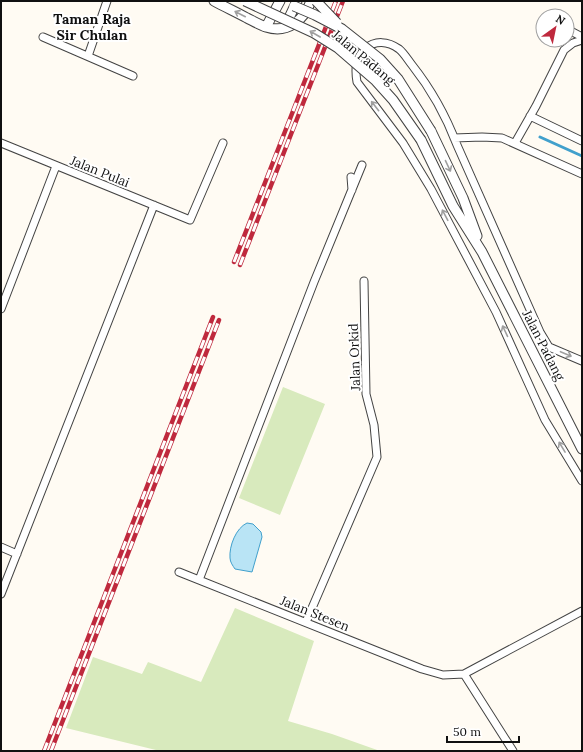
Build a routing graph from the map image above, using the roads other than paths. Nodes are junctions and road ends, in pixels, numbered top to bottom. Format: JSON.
{"nodes":[{"id":1,"x":107,"y":1,"type":"edge"},
{"id":2,"x":214,"y":1,"type":"edge"},
{"id":3,"x":245,"y":1,"type":"edge"},
{"id":4,"x":281,"y":1,"type":"edge"},
{"id":5,"x":305,"y":2,"type":"edge"},
{"id":6,"x":288,"y":20,"type":"junction"},
{"id":7,"x":266,"y":27,"type":"junction"},
{"id":8,"x":342,"y":28,"type":"junction"},
{"id":9,"x":43,"y":37,"type":"dead end"},
{"id":10,"x":582,"y":39,"type":"edge"},
{"id":11,"x":88,"y":56,"type":"junction"},
{"id":12,"x":133,"y":76,"type":"dead end"},
{"id":13,"x":530,"y":116,"type":"junction"},
{"id":14,"x":454,"y":138,"type":"junction"},
{"id":15,"x":582,"y":141,"type":"edge"},
{"id":16,"x":1,"y":143,"type":"edge"},
{"id":17,"x":515,"y":143,"type":"junction"},
{"id":18,"x":223,"y":144,"type":"dead end"},
{"id":19,"x":362,"y":165,"type":"dead end"},
{"id":20,"x":56,"y":166,"type":"junction"},
{"id":21,"x":582,"y":174,"type":"edge"},
{"id":22,"x":351,"y":177,"type":"dead end"},
{"id":23,"x":352,"y":192,"type":"junction"},
{"id":24,"x":154,"y":205,"type":"junction"},
{"id":25,"x":482,"y":252,"type":"junction"},
{"id":26,"x":364,"y":281,"type":"dead end"},
{"id":27,"x":1,"y":309,"type":"edge"},
{"id":28,"x":582,"y":361,"type":"edge"},
{"id":29,"x":582,"y":449,"type":"edge"},
{"id":30,"x":582,"y":481,"type":"edge"},
{"id":31,"x":1,"y":547,"type":"edge"},
{"id":32,"x":17,"y":554,"type":"junction"},
{"id":33,"x":179,"y":572,"type":"dead end"},
{"id":34,"x":199,"y":580,"type":"junction"},
{"id":35,"x":1,"y":594,"type":"edge"},
{"id":36,"x":582,"y":611,"type":"edge"},
{"id":37,"x":306,"y":622,"type":"junction"},
{"id":38,"x":464,"y":674,"type":"junction"},
{"id":39,"x":512,"y":751,"type":"edge"}],
"edges":[{"from":1,"to":11,"type":"street"},
{"from":7,"to":2,"type":"street","one_way":true},
{"from":3,"to":6,"type":"street","name":"Jalan Padang","bridge":true},
{"from":4,"to":5,"type":"street","name":"Jalan Padang"},
{"from":4,"to":7,"type":"street"},
{"from":5,"to":6,"type":"street"},
{"from":5,"to":7,"type":"street"},
{"from":5,"to":8,"type":"street","bridge":true},
{"from":5,"to":8,"type":"street","name":"Jalan Padang","bridge":true},
{"from":25,"to":6,"type":"street","name":"Jalan Padang","one_way":true,"bridge":true},
{"from":8,"to":25,"type":"street","name":"Jalan Padang","one_way":true,"bridge":true},
{"from":9,"to":11,"type":"street"},
{"from":10,"to":13,"type":"street"},
{"from":11,"to":12,"type":"street"},
{"from":13,"to":15,"type":"street"},
{"from":13,"to":17,"type":"street"},
{"from":14,"to":17,"type":"street"},
{"from":14,"to":28,"type":"street","one_way":true},
{"from":30,"to":14,"type":"street","one_way":true},
{"from":16,"to":20,"type":"street","name":"Jalan Pulai"},
{"from":17,"to":21,"type":"street"},
{"from":18,"to":24,"type":"street","name":"Jalan Pulai"},
{"from":19,"to":23,"type":"street"},
{"from":20,"to":24,"type":"street","name":"Jalan Pulai"},
{"from":20,"to":27,"type":"street"},
{"from":22,"to":23,"type":"street"},
{"from":23,"to":34,"type":"street"},
{"from":24,"to":32,"type":"street"},
{"from":25,"to":29,"type":"street","name":"Jalan Padang"},
{"from":26,"to":37,"type":"street","name":"Jalan Orkid"},
{"from":31,"to":32,"type":"street"},
{"from":32,"to":35,"type":"street"},
{"from":33,"to":34,"type":"street","name":"Jalan Stesen"},
{"from":34,"to":37,"type":"street","name":"Jalan Stesen"},
{"from":36,"to":38,"type":"street"},
{"from":37,"to":38,"type":"street","name":"Jalan Stesen"},
{"from":38,"to":39,"type":"street"}]}
